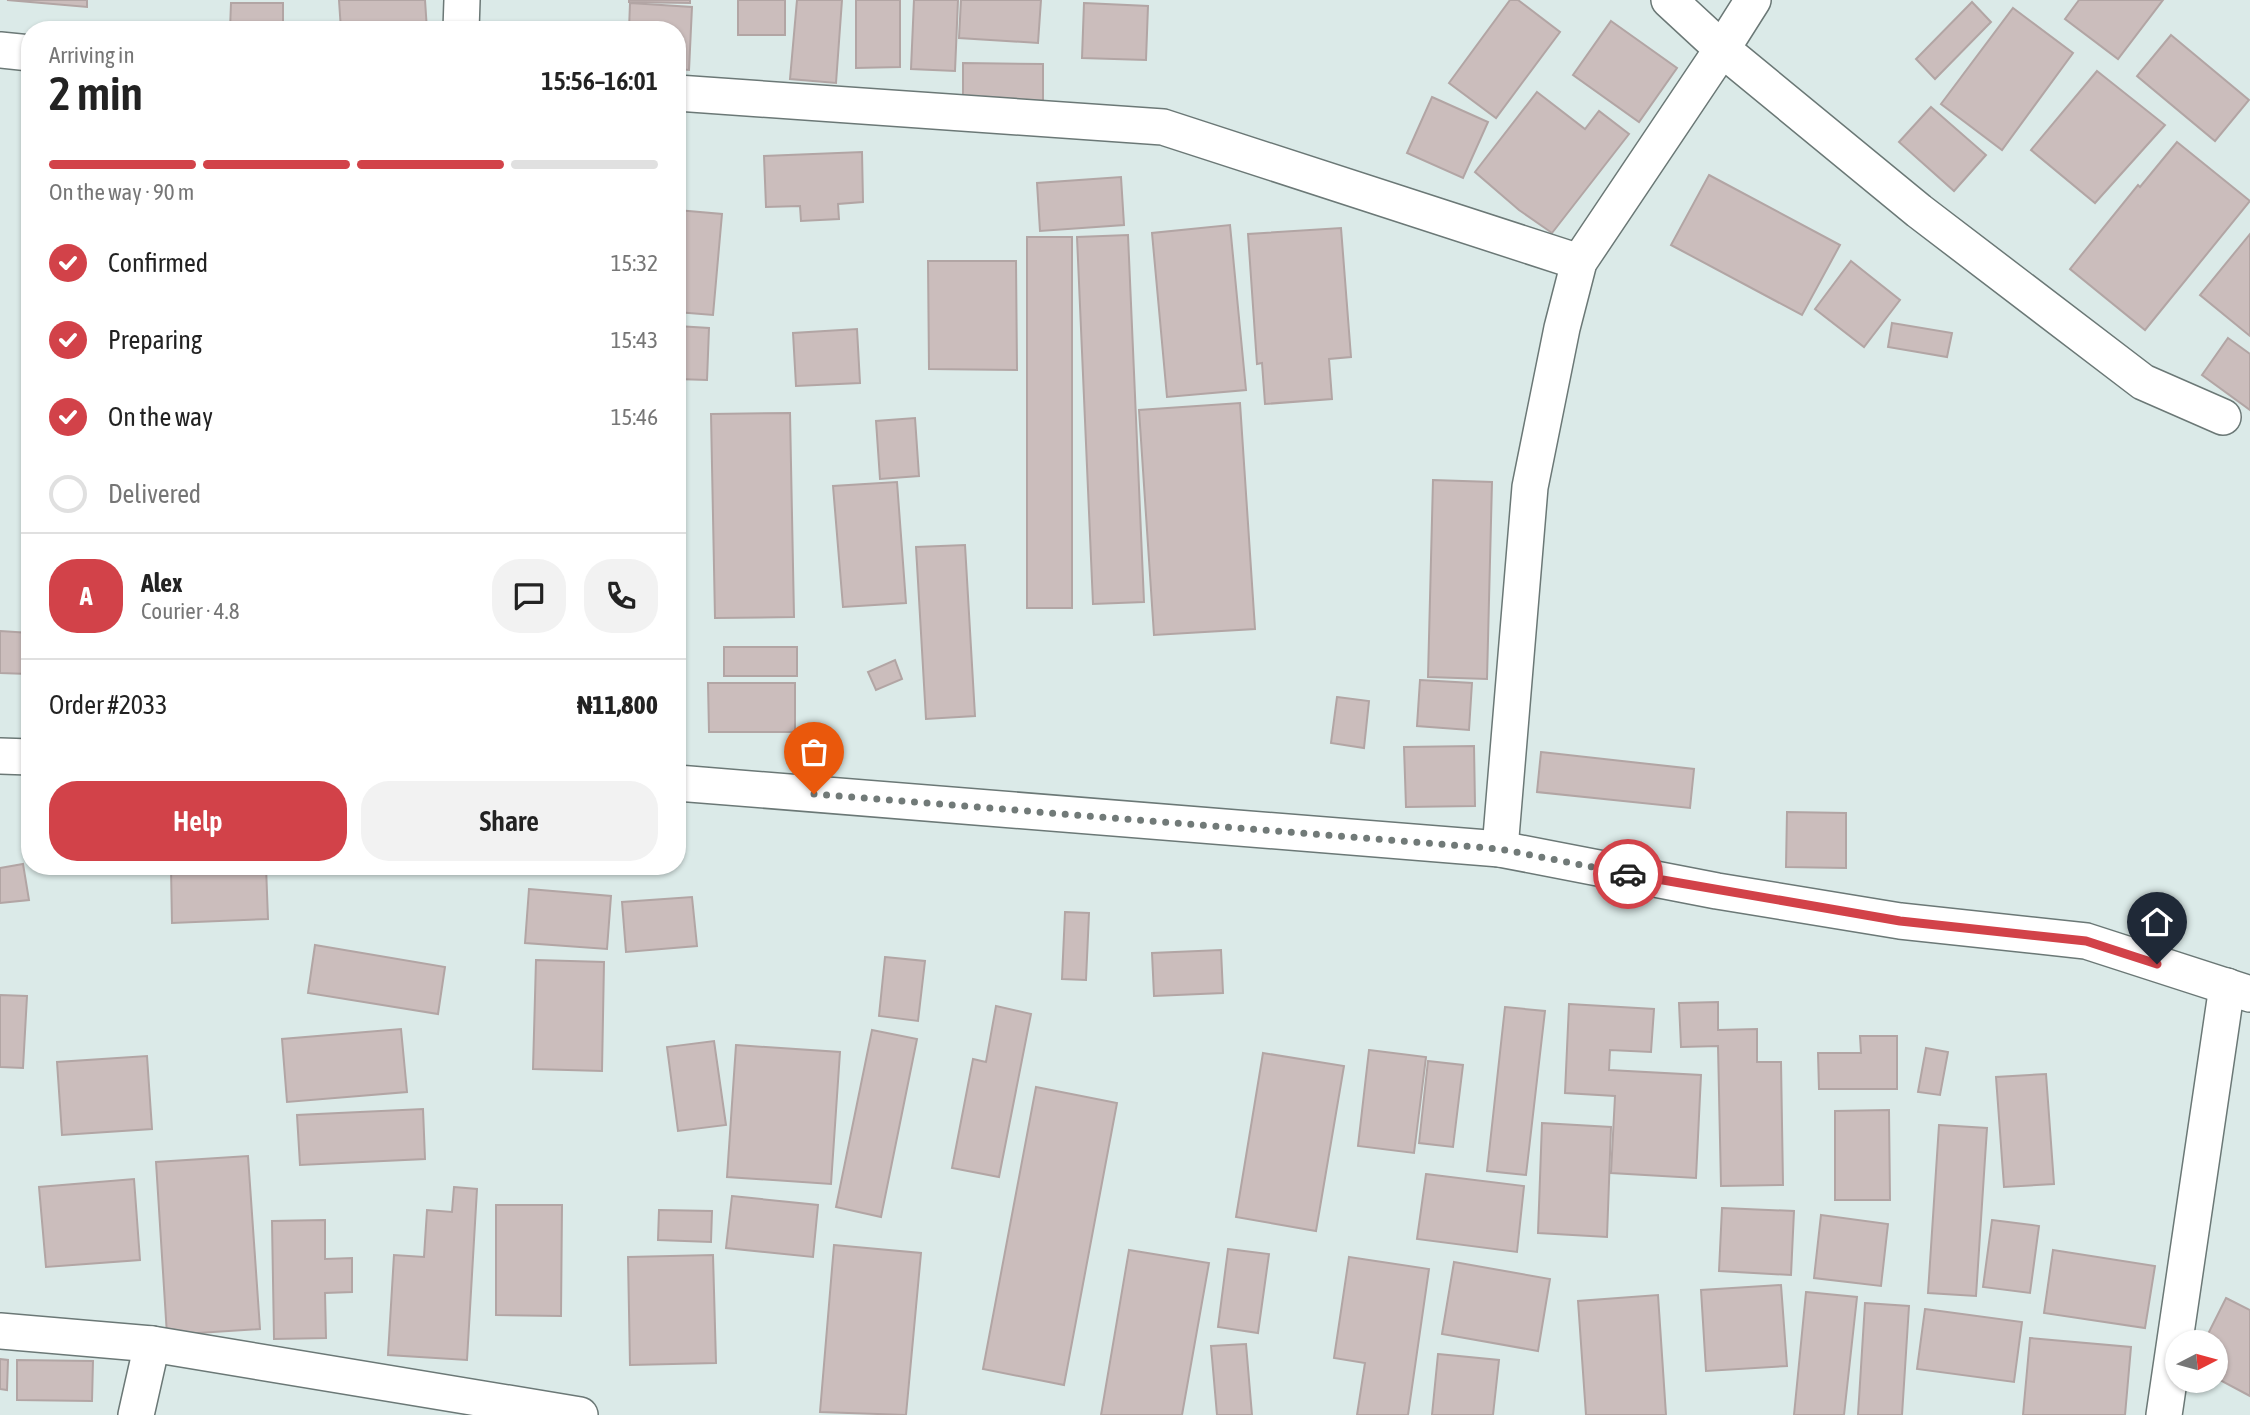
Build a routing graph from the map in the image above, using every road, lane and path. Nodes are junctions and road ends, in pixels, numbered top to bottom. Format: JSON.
{"nodes":[{"id":1,"x":462,"y":0,"type":"edge"},
{"id":2,"x":1669,"y":0,"type":"edge"},
{"id":3,"x":1753,"y":0,"type":"edge"},
{"id":4,"x":461,"y":21,"type":"edge"},
{"id":5,"x":1722,"y":49,"type":"junction"},
{"id":6,"x":0,"y":50,"type":"edge"},
{"id":7,"x":21,"y":51,"type":"edge"},
{"id":8,"x":686,"y":94,"type":"edge"},
{"id":9,"x":1580,"y":262,"type":"junction"},
{"id":10,"x":2223,"y":417,"type":"dead end"},
{"id":11,"x":0,"y":755,"type":"edge"},
{"id":12,"x":21,"y":756,"type":"edge"},
{"id":13,"x":686,"y":784,"type":"edge"},
{"id":14,"x":1500,"y":849,"type":"junction"},
{"id":15,"x":2239,"y":990,"type":"edge"},
{"id":16,"x":0,"y":1331,"type":"edge"},
{"id":17,"x":152,"y":1344,"type":"junction"},
{"id":18,"x":136,"y":1415,"type":"edge"},
{"id":19,"x":580,"y":1415,"type":"edge"},
{"id":20,"x":2164,"y":1415,"type":"edge"}],
"edges":[{"from":1,"to":4,"type":"street"},
{"from":2,"to":5,"type":"street"},
{"from":3,"to":5,"type":"street"},
{"from":5,"to":9,"type":"street"},
{"from":5,"to":10,"type":"street"},
{"from":6,"to":7,"type":"street"},
{"from":8,"to":9,"type":"street"},
{"from":9,"to":14,"type":"street"},
{"from":11,"to":12,"type":"street"},
{"from":13,"to":14,"type":"street"},
{"from":14,"to":15,"type":"street"},
{"from":15,"to":20,"type":"street"},
{"from":16,"to":17,"type":"street"},
{"from":17,"to":18,"type":"street"},
{"from":17,"to":19,"type":"street"}]}
